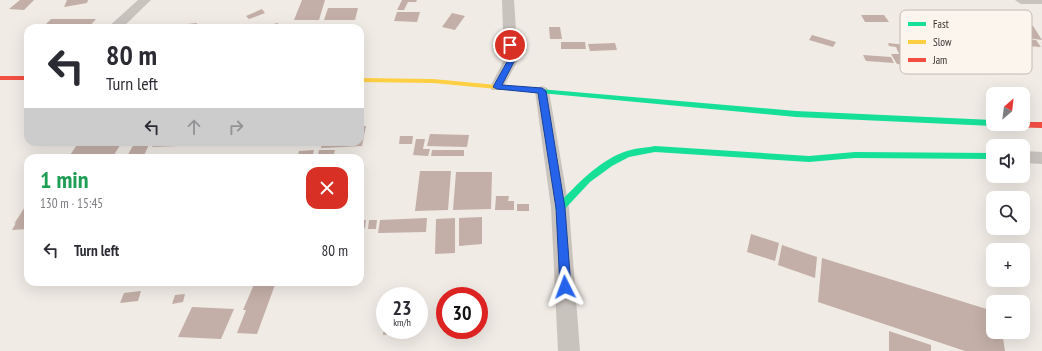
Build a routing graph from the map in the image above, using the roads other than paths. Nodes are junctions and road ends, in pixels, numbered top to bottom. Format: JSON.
{"nodes":[{"id":1,"x":145,"y":0,"type":"edge"},
{"id":2,"x":508,"y":0,"type":"edge"},
{"id":3,"x":1021,"y":0,"type":"edge"},
{"id":4,"x":1042,"y":0,"type":"edge"},
{"id":5,"x":118,"y":24,"type":"edge"},
{"id":6,"x":0,"y":78,"type":"edge"},
{"id":7,"x":24,"y":78,"type":"edge"},
{"id":8,"x":364,"y":80,"type":"edge"},
{"id":9,"x":497,"y":87,"type":"junction"},
{"id":10,"x":542,"y":91,"type":"junction"},
{"id":11,"x":986,"y":123,"type":"edge"},
{"id":12,"x":1030,"y":125,"type":"edge"},
{"id":13,"x":1042,"y":125,"type":"edge"},
{"id":14,"x":986,"y":156,"type":"edge"},
{"id":15,"x":1030,"y":157,"type":"edge"},
{"id":16,"x":1042,"y":158,"type":"edge"},
{"id":17,"x":560,"y":208,"type":"junction"},
{"id":18,"x":569,"y":351,"type":"edge"}],
"edges":[{"from":1,"to":5,"type":"street"},
{"from":2,"to":9,"type":"street"},
{"from":3,"to":4,"type":"street"},
{"from":6,"to":7,"type":"main road"},
{"from":8,"to":9,"type":"main road"},
{"from":9,"to":10,"type":"main road"},
{"from":10,"to":11,"type":"main road"},
{"from":10,"to":17,"type":"street"},
{"from":12,"to":13,"type":"main road"},
{"from":14,"to":17,"type":"main road"},
{"from":15,"to":16,"type":"street"},
{"from":17,"to":18,"type":"street"}]}
